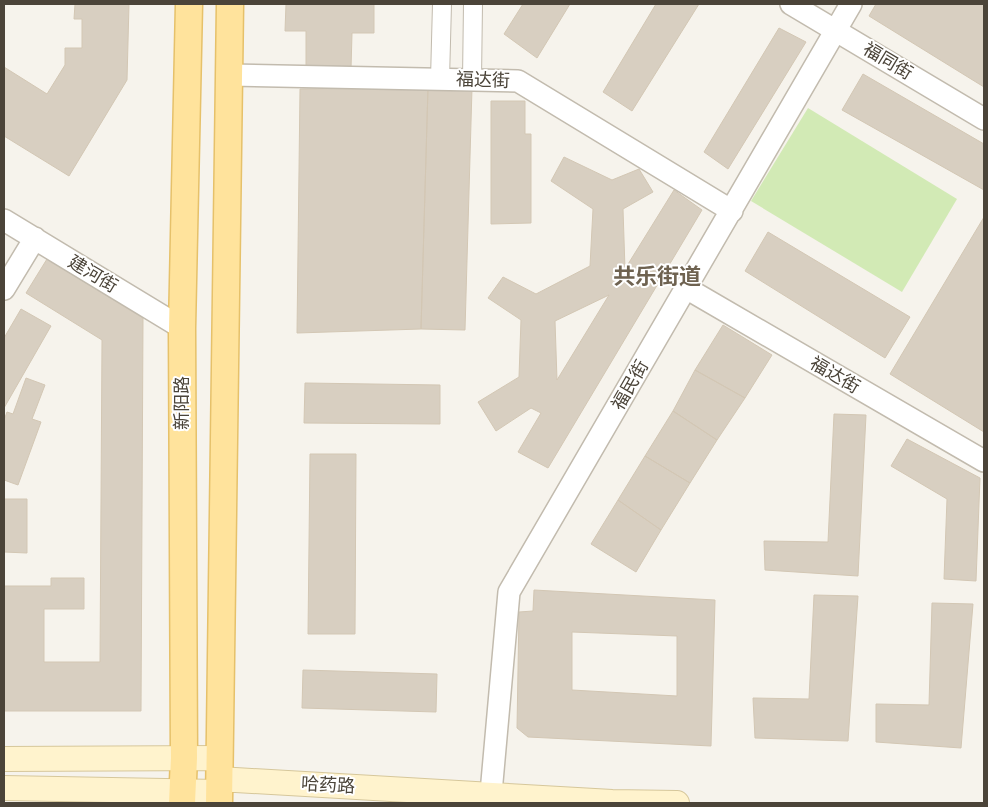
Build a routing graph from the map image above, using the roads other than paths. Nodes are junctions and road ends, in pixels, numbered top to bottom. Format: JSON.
{"nodes":[{"id":1,"x":189,"y":4,"type":"edge"},
{"id":2,"x":230,"y":4,"type":"edge"},
{"id":3,"x":442,"y":4,"type":"edge"},
{"id":4,"x":473,"y":4,"type":"edge"},
{"id":5,"x":791,"y":4,"type":"edge"},
{"id":6,"x":852,"y":4,"type":"edge"},
{"id":7,"x":836,"y":30,"type":"junction"},
{"id":8,"x":229,"y":75,"type":"junction"},
{"id":9,"x":440,"y":79,"type":"junction"},
{"id":10,"x":472,"y":79,"type":"junction"},
{"id":11,"x":984,"y":119,"type":"edge"},
{"id":12,"x":732,"y":211,"type":"junction"},
{"id":13,"x":4,"y":220,"type":"edge"},
{"id":14,"x":35,"y":238,"type":"junction"},
{"id":15,"x":686,"y":288,"type":"junction"},
{"id":16,"x":4,"y":289,"type":"edge"},
{"id":17,"x":182,"y":328,"type":"junction"},
{"id":18,"x":984,"y":461,"type":"edge"},
{"id":19,"x":184,"y":758,"type":"junction"},
{"id":20,"x":4,"y":759,"type":"edge"},
{"id":21,"x":219,"y":783,"type":"edge"},
{"id":22,"x":4,"y":788,"type":"edge"},
{"id":23,"x":491,"y":793,"type":"junction"},
{"id":24,"x":182,"y":797,"type":"edge"},
{"id":25,"x":421,"y":797,"type":"edge"},
{"id":26,"x":612,"y":802,"type":"edge"},
{"id":27,"x":677,"y":803,"type":"edge"}],
"edges":[{"from":1,"to":17,"type":"main road","name":"新阳路"},
{"from":2,"to":8,"type":"main road"},
{"from":3,"to":9,"type":"street"},
{"from":4,"to":10,"type":"street"},
{"from":5,"to":7,"type":"street","name":"福同街"},
{"from":6,"to":7,"type":"street","name":"福民街"},
{"from":7,"to":11,"type":"street","name":"福同街"},
{"from":7,"to":12,"type":"street","name":"福民街"},
{"from":8,"to":9,"type":"street","name":"福达街"},
{"from":8,"to":21,"type":"main road"},
{"from":9,"to":10,"type":"street","name":"福达街"},
{"from":10,"to":12,"type":"street","name":"福达街"},
{"from":12,"to":15,"type":"street","name":"福民街"},
{"from":13,"to":14,"type":"street","name":"建河街"},
{"from":14,"to":16,"type":"street"},
{"from":14,"to":17,"type":"street","name":"建河街"},
{"from":15,"to":18,"type":"street","name":"福达街"},
{"from":15,"to":23,"type":"street","name":"福民街"},
{"from":17,"to":19,"type":"main road","name":"新阳路"},
{"from":19,"to":20,"type":"main road","name":"哈药路"},
{"from":19,"to":21,"type":"main road","name":"哈药路"},
{"from":19,"to":24,"type":"main road","name":"新阳路"},
{"from":21,"to":24,"type":"main road","name":"哈药路"},
{"from":21,"to":25,"type":"main road","name":"哈药路"},
{"from":22,"to":24,"type":"main road","name":"哈药路"},
{"from":23,"to":25,"type":"main road","name":"哈药路"},
{"from":23,"to":26,"type":"main road","name":"哈药路"},
{"from":26,"to":27,"type":"main road","name":"哈药路"}]}
